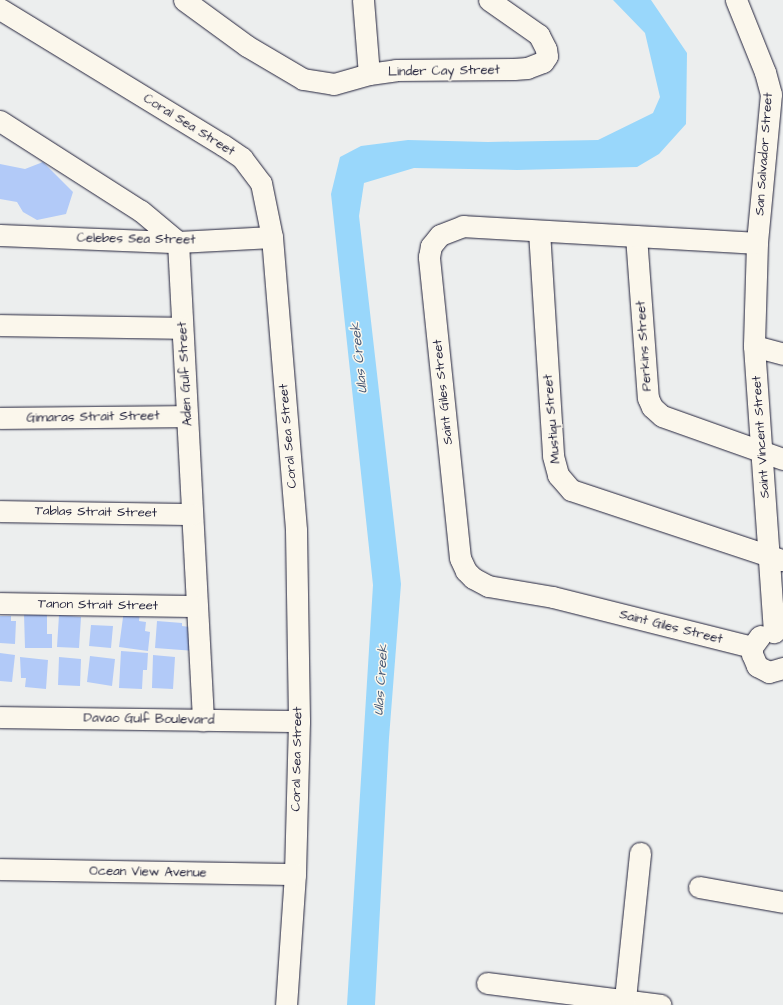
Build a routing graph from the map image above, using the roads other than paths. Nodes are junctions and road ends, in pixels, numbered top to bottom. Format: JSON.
{"nodes":[{"id":1,"x":184,"y":0,"type":"edge"},
{"id":2,"x":363,"y":0,"type":"edge"},
{"id":3,"x":489,"y":0,"type":"edge"},
{"id":4,"x":736,"y":0,"type":"edge"},
{"id":5,"x":0,"y":9,"type":"edge"},
{"id":6,"x":368,"y":74,"type":"junction"},
{"id":7,"x":0,"y":121,"type":"edge"},
{"id":8,"x":539,"y":231,"type":"junction"},
{"id":9,"x":0,"y":235,"type":"edge"},
{"id":10,"x":636,"y":236,"type":"junction"},
{"id":11,"x":272,"y":237,"type":"junction"},
{"id":12,"x":178,"y":242,"type":"junction"},
{"id":13,"x":757,"y":243,"type":"junction"},
{"id":14,"x":0,"y":325,"type":"edge"},
{"id":15,"x":182,"y":328,"type":"junction"},
{"id":16,"x":754,"y":346,"type":"junction"},
{"id":17,"x":783,"y":354,"type":"edge"},
{"id":18,"x":187,"y":416,"type":"junction"},
{"id":19,"x":0,"y":418,"type":"edge"},
{"id":20,"x":762,"y":452,"type":"junction"},
{"id":21,"x":783,"y":458,"type":"edge"},
{"id":22,"x":0,"y":511,"type":"edge"},
{"id":23,"x":192,"y":514,"type":"junction"},
{"id":24,"x":776,"y":558,"type":"edge"},
{"id":25,"x":0,"y":603,"type":"edge"},
{"id":26,"x":197,"y":606,"type":"junction"},
{"id":27,"x":779,"y":634,"type":"edge"},
{"id":28,"x":752,"y":647,"type":"junction"},
{"id":29,"x":783,"y":668,"type":"edge"},
{"id":30,"x":0,"y":717,"type":"edge"},
{"id":31,"x":203,"y":720,"type":"junction"},
{"id":32,"x":299,"y":721,"type":"junction"},
{"id":33,"x":640,"y":853,"type":"dead end"},
{"id":34,"x":0,"y":869,"type":"edge"},
{"id":35,"x":295,"y":874,"type":"junction"},
{"id":36,"x":699,"y":887,"type":"dead end"},
{"id":37,"x":783,"y":902,"type":"edge"},
{"id":38,"x":487,"y":983,"type":"dead end"},
{"id":39,"x":625,"y":999,"type":"junction"},
{"id":40,"x":286,"y":1005,"type":"edge"},
{"id":41,"x":661,"y":1005,"type":"edge"}],
"edges":[{"from":1,"to":6,"type":"street","name":"Linder Cay Street"},
{"from":2,"to":6,"type":"street"},
{"from":3,"to":6,"type":"street","name":"Linder Cay Street"},
{"from":4,"to":13,"type":"street","name":"San Salvador Street"},
{"from":5,"to":11,"type":"street","name":"Coral Sea Street"},
{"from":7,"to":12,"type":"street"},
{"from":8,"to":10,"type":"street","name":"Saint Giles Street"},
{"from":8,"to":24,"type":"street","name":"Mustiqu Street"},
{"from":8,"to":28,"type":"street","name":"Saint Giles Street"},
{"from":9,"to":12,"type":"street","name":"Celebes Sea Street"},
{"from":10,"to":13,"type":"street","name":"Saint Giles Street"},
{"from":10,"to":20,"type":"street","name":"Perkins Street"},
{"from":11,"to":12,"type":"street","name":"Celebes Sea Street"},
{"from":11,"to":32,"type":"street","name":"Coral Sea Street"},
{"from":12,"to":15,"type":"street","name":"Aden Gulf Street"},
{"from":13,"to":16,"type":"street","name":"Saint Vincent Street"},
{"from":14,"to":15,"type":"street"},
{"from":15,"to":18,"type":"street","name":"Aden Gulf Street"},
{"from":16,"to":17,"type":"street"},
{"from":16,"to":20,"type":"street","name":"Saint Vincent Street"},
{"from":18,"to":19,"type":"street","name":"Gimaras Strait Street"},
{"from":18,"to":23,"type":"street","name":"Aden Gulf Street"},
{"from":20,"to":21,"type":"street","name":"Perkins Street"},
{"from":20,"to":24,"type":"street","name":"Saint Vincent Street"},
{"from":22,"to":23,"type":"street","name":"Tablas Strait Street"},
{"from":23,"to":26,"type":"street","name":"Aden Gulf Street"},
{"from":24,"to":27,"type":"street","name":"Saint Vincent Street"},
{"from":25,"to":26,"type":"street","name":"Tanon Strait Street"},
{"from":26,"to":31,"type":"street","name":"Aden Gulf Street"},
{"from":27,"to":28,"type":"street"},
{"from":28,"to":29,"type":"street"},
{"from":30,"to":31,"type":"street","name":"Davao Gulf Boulevard"},
{"from":31,"to":32,"type":"street","name":"Davao Gulf Boulevard"},
{"from":32,"to":35,"type":"street","name":"Coral Sea Street"},
{"from":33,"to":39,"type":"street"},
{"from":34,"to":35,"type":"street","name":"Ocean View Avenue"},
{"from":35,"to":40,"type":"street","name":"Coral Sea Street"},
{"from":36,"to":37,"type":"street"},
{"from":38,"to":39,"type":"street"},
{"from":39,"to":41,"type":"street"}]}
